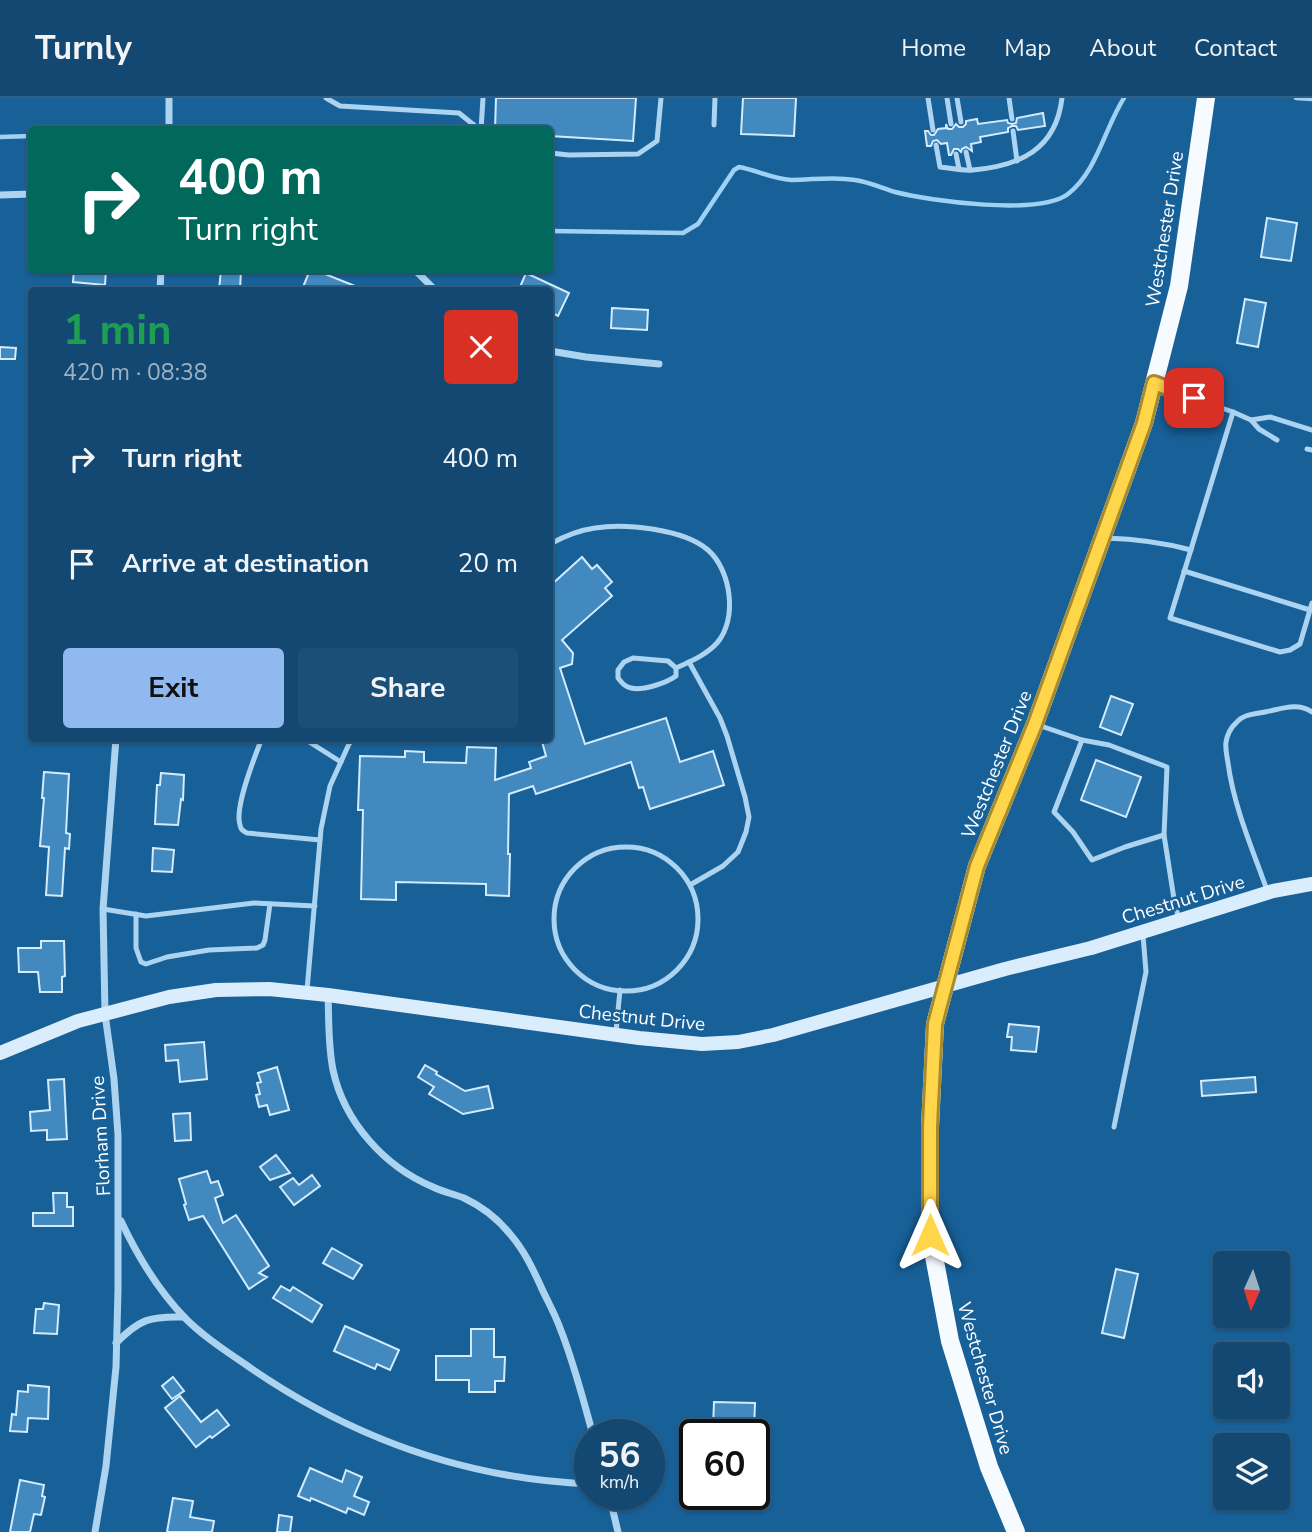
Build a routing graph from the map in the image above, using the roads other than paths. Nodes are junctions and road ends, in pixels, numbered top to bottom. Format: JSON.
{"nodes":[{"id":1,"x":169,"y":98,"type":"edge"},
{"id":2,"x":326,"y":98,"type":"edge"},
{"id":3,"x":483,"y":98,"type":"edge"},
{"id":4,"x":661,"y":98,"type":"edge"},
{"id":5,"x":715,"y":98,"type":"edge"},
{"id":6,"x":928,"y":98,"type":"edge"},
{"id":7,"x":947,"y":98,"type":"edge"},
{"id":8,"x":957,"y":98,"type":"edge"},
{"id":9,"x":1009,"y":98,"type":"edge"},
{"id":10,"x":1062,"y":98,"type":"edge"},
{"id":11,"x":1206,"y":98,"type":"edge"},
{"id":12,"x":1012,"y":119,"type":"dead end"},
{"id":13,"x":961,"y":122,"type":"dead end"},
{"id":14,"x":951,"y":124,"type":"dead end"},
{"id":15,"x":714,"y":125,"type":"dead end"},
{"id":16,"x":169,"y":126,"type":"edge"},
{"id":17,"x":475,"y":126,"type":"edge"},
{"id":18,"x":480,"y":126,"type":"edge"},
{"id":19,"x":933,"y":130,"type":"dead end"},
{"id":20,"x":1013,"y":131,"type":"dead end"},
{"id":21,"x":936,"y":145,"type":"dead end"},
{"id":22,"x":967,"y":152,"type":"dead end"},
{"id":23,"x":553,"y":153,"type":"edge"},
{"id":24,"x":956,"y":154,"type":"dead end"},
{"id":25,"x":1017,"y":161,"type":"junction"},
{"id":26,"x":959,"y":169,"type":"junction"},
{"id":27,"x":970,"y":170,"type":"junction"},
{"id":28,"x":28,"y":194,"type":"edge"},
{"id":29,"x":0,"y":195,"type":"edge"},
{"id":30,"x":418,"y":273,"type":"edge"},
{"id":31,"x":432,"y":287,"type":"edge"},
{"id":32,"x":553,"y":352,"type":"edge"},
{"id":33,"x":659,"y":363,"type":"dead end"},
{"id":34,"x":1154,"y":383,"type":"junction"},
{"id":35,"x":1233,"y":412,"type":"junction"},
{"id":36,"x":1251,"y":420,"type":"junction"},
{"id":37,"x":1312,"y":430,"type":"edge"},
{"id":38,"x":1277,"y":440,"type":"dead end"},
{"id":39,"x":1102,"y":538,"type":"junction"},
{"id":40,"x":553,"y":542,"type":"edge"},
{"id":41,"x":1191,"y":550,"type":"junction"},
{"id":42,"x":1184,"y":571,"type":"junction"},
{"id":43,"x":1311,"y":607,"type":"edge"},
{"id":44,"x":690,"y":662,"type":"junction"},
{"id":45,"x":676,"y":668,"type":"junction"},
{"id":46,"x":1312,"y":712,"type":"edge"},
{"id":47,"x":1035,"y":724,"type":"junction"},
{"id":48,"x":1082,"y":740,"type":"junction"},
{"id":49,"x":116,"y":742,"type":"edge"},
{"id":50,"x":260,"y":742,"type":"edge"},
{"id":51,"x":309,"y":742,"type":"edge"},
{"id":52,"x":351,"y":742,"type":"edge"},
{"id":53,"x":341,"y":762,"type":"junction"},
{"id":54,"x":1164,"y":835,"type":"junction"},
{"id":55,"x":320,"y":840,"type":"junction"},
{"id":56,"x":1312,"y":884,"type":"edge"},
{"id":57,"x":690,"y":885,"type":"junction"},
{"id":58,"x":1268,"y":893,"type":"junction"},
{"id":59,"x":270,"y":904,"type":"junction"},
{"id":60,"x":315,"y":906,"type":"junction"},
{"id":61,"x":103,"y":909,"type":"junction"},
{"id":62,"x":136,"y":914,"type":"junction"},
{"id":63,"x":1179,"y":920,"type":"junction"},
{"id":64,"x":1143,"y":932,"type":"junction"},
{"id":65,"x":946,"y":985,"type":"junction"},
{"id":66,"x":620,"y":990,"type":"junction"},
{"id":67,"x":307,"y":993,"type":"junction"},
{"id":68,"x":328,"y":995,"type":"junction"},
{"id":69,"x":105,"y":1014,"type":"junction"},
{"id":70,"x":615,"y":1035,"type":"junction"},
{"id":71,"x":0,"y":1053,"type":"edge"},
{"id":72,"x":1114,"y":1127,"type":"dead end"},
{"id":73,"x":119,"y":1217,"type":"junction"},
{"id":74,"x":184,"y":1317,"type":"junction"},
{"id":75,"x":116,"y":1343,"type":"junction"},
{"id":76,"x":589,"y":1419,"type":"edge"},
{"id":77,"x":574,"y":1483,"type":"edge"},
{"id":78,"x":613,"y":1510,"type":"edge"},
{"id":79,"x":95,"y":1532,"type":"edge"},
{"id":80,"x":618,"y":1532,"type":"edge"},
{"id":81,"x":1016,"y":1532,"type":"edge"}],
"edges":[{"from":1,"to":16,"type":"street"},
{"from":2,"to":17,"type":"lane"},
{"from":3,"to":18,"type":"lane"},
{"from":4,"to":23,"type":"lane"},
{"from":5,"to":15,"type":"lane"},
{"from":6,"to":19,"type":"lane"},
{"from":7,"to":14,"type":"lane"},
{"from":8,"to":13,"type":"lane"},
{"from":9,"to":12,"type":"lane"},
{"from":10,"to":25,"type":"lane"},
{"from":11,"to":34,"type":"main road","name":"Westchester Drive"},
{"from":20,"to":25,"type":"lane"},
{"from":21,"to":26,"type":"lane"},
{"from":22,"to":27,"type":"lane"},
{"from":24,"to":26,"type":"lane"},
{"from":25,"to":27,"type":"lane"},
{"from":26,"to":27,"type":"lane"},
{"from":28,"to":29,"type":"street"},
{"from":30,"to":31,"type":"street"},
{"from":32,"to":33,"type":"street"},
{"from":34,"to":35,"type":"lane"},
{"from":34,"to":39,"type":"main road","name":"Westchester Drive"},
{"from":35,"to":36,"type":"lane"},
{"from":35,"to":41,"type":"lane"},
{"from":36,"to":37,"type":"lane"},
{"from":36,"to":38,"type":"lane"},
{"from":39,"to":41,"type":"lane"},
{"from":39,"to":47,"type":"main road","name":"Westchester Drive"},
{"from":40,"to":44,"type":"lane"},
{"from":41,"to":42,"type":"lane"},
{"from":42,"to":43,"type":"lane"},
{"from":42,"to":43,"type":"lane"},
{"from":44,"to":45,"type":"lane"},
{"from":44,"to":57,"type":"lane"},
{"from":45,"to":45,"type":"lane"},
{"from":46,"to":58,"type":"lane"},
{"from":47,"to":48,"type":"lane"},
{"from":47,"to":65,"type":"main road","name":"Westchester Drive"},
{"from":48,"to":54,"type":"lane"},
{"from":48,"to":54,"type":"lane"},
{"from":49,"to":61,"type":"street","name":"Florham Drive"},
{"from":50,"to":55,"type":"lane"},
{"from":51,"to":53,"type":"lane"},
{"from":52,"to":53,"type":"lane"},
{"from":53,"to":55,"type":"lane"},
{"from":54,"to":63,"type":"lane"},
{"from":55,"to":60,"type":"lane"},
{"from":56,"to":58,"type":"street","name":"Chestnut Drive"},
{"from":57,"to":66,"type":"lane"},
{"from":57,"to":66,"type":"lane"},
{"from":58,"to":63,"type":"street","name":"Chestnut Drive"},
{"from":59,"to":60,"type":"lane"},
{"from":59,"to":62,"type":"lane"},
{"from":59,"to":62,"type":"lane"},
{"from":60,"to":67,"type":"lane"},
{"from":61,"to":62,"type":"lane"},
{"from":61,"to":69,"type":"street","name":"Florham Drive"},
{"from":63,"to":64,"type":"street","name":"Chestnut Drive"},
{"from":64,"to":65,"type":"street","name":"Chestnut Drive"},
{"from":64,"to":72,"type":"lane"},
{"from":65,"to":70,"type":"street","name":"Chestnut Drive"},
{"from":65,"to":81,"type":"main road","name":"Westchester Drive"},
{"from":66,"to":70,"type":"lane"},
{"from":67,"to":68,"type":"street","name":"Chestnut Drive"},
{"from":67,"to":69,"type":"street","name":"Chestnut Drive"},
{"from":68,"to":70,"type":"street","name":"Chestnut Drive"},
{"from":68,"to":76,"type":"street"},
{"from":69,"to":71,"type":"street","name":"Chestnut Drive"},
{"from":69,"to":73,"type":"street","name":"Florham Drive"},
{"from":73,"to":74,"type":"street"},
{"from":73,"to":75,"type":"street","name":"Florham Drive"},
{"from":74,"to":75,"type":"street"},
{"from":74,"to":77,"type":"street"},
{"from":75,"to":79,"type":"street","name":"Florham Drive"},
{"from":78,"to":80,"type":"street"}]}
